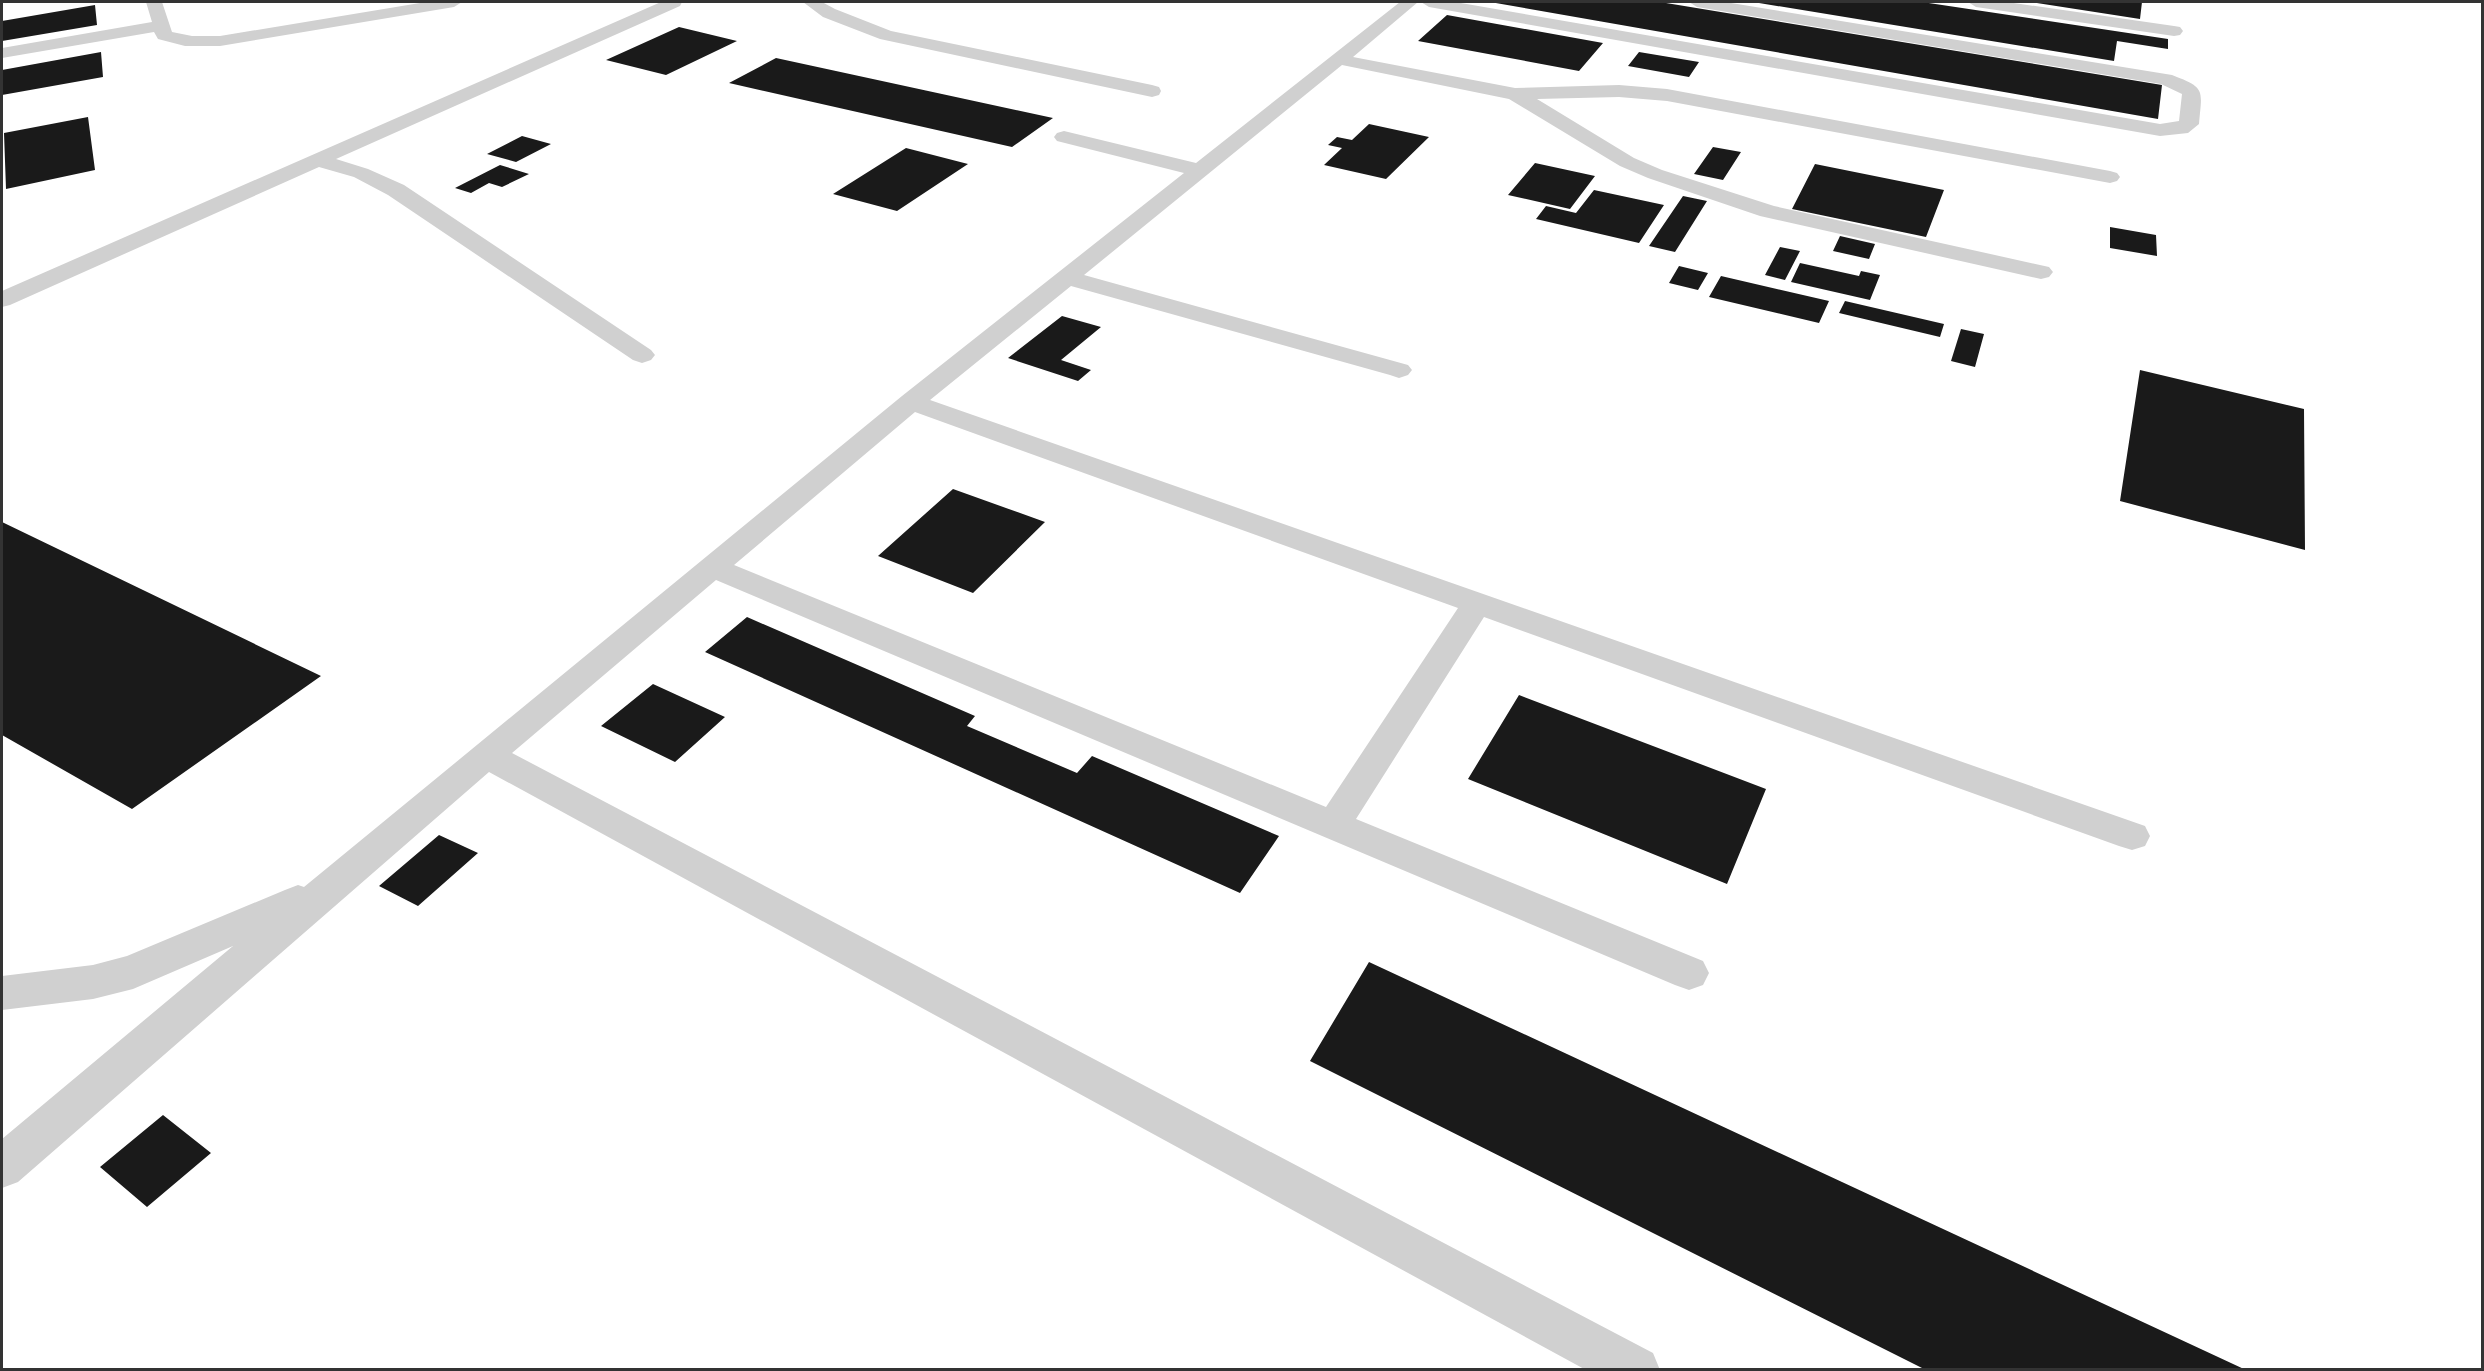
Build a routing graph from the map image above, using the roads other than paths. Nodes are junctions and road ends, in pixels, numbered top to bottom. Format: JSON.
{"nodes":[{"id":1,"x":154,"y":2,"type":"edge"},
{"id":2,"x":454,"y":2,"type":"edge"},
{"id":3,"x":674,"y":2,"type":"edge"},
{"id":4,"x":811,"y":2,"type":"edge"},
{"id":5,"x":1410,"y":2,"type":"edge"},
{"id":6,"x":1429,"y":2,"type":"edge"},
{"id":7,"x":1697,"y":2,"type":"edge"},
{"id":8,"x":1976,"y":2,"type":"edge"},
{"id":9,"x":161,"y":26,"type":"junction"},
{"id":10,"x":2174,"y":31,"type":"dead end"},
{"id":11,"x":2,"y":53,"type":"edge"},
{"id":12,"x":1338,"y":59,"type":"junction"},
{"id":13,"x":1152,"y":91,"type":"dead end"},
{"id":14,"x":1515,"y":94,"type":"junction"},
{"id":15,"x":1064,"y":137,"type":"dead end"},
{"id":16,"x":317,"y":159,"type":"junction"},
{"id":17,"x":1198,"y":170,"type":"junction"},
{"id":18,"x":2110,"y":177,"type":"dead end"},
{"id":19,"x":2041,"y":272,"type":"dead end"},
{"id":20,"x":1066,"y":277,"type":"junction"},
{"id":21,"x":2,"y":300,"type":"edge"},
{"id":22,"x":642,"y":356,"type":"dead end"},
{"id":23,"x":1399,"y":370,"type":"dead end"},
{"id":24,"x":912,"y":402,"type":"junction"},
{"id":25,"x":712,"y":567,"type":"junction"},
{"id":26,"x":1477,"y":603,"type":"junction"},
{"id":27,"x":486,"y":755,"type":"junction"},
{"id":28,"x":1334,"y":825,"type":"junction"},
{"id":29,"x":2132,"y":836,"type":"dead end"},
{"id":30,"x":332,"y":886,"type":"junction"},
{"id":31,"x":1689,"y":973,"type":"dead end"},
{"id":32,"x":2,"y":993,"type":"edge"},
{"id":33,"x":2,"y":1167,"type":"edge"},
{"id":34,"x":1636,"y":1370,"type":"edge"}],
"edges":[{"from":1,"to":9,"type":"street"},
{"from":2,"to":9,"type":"street"},
{"from":3,"to":16,"type":"street"},
{"from":4,"to":13,"type":"street"},
{"from":5,"to":12,"type":"street"},
{"from":6,"to":7,"type":"street"},
{"from":8,"to":10,"type":"street"},
{"from":9,"to":11,"type":"street"},
{"from":12,"to":14,"type":"street"},
{"from":12,"to":17,"type":"street"},
{"from":14,"to":18,"type":"street"},
{"from":14,"to":19,"type":"street"},
{"from":15,"to":17,"type":"street"},
{"from":16,"to":21,"type":"street"},
{"from":16,"to":22,"type":"street"},
{"from":17,"to":20,"type":"street"},
{"from":20,"to":23,"type":"street"},
{"from":20,"to":24,"type":"street"},
{"from":24,"to":25,"type":"street"},
{"from":24,"to":26,"type":"street"},
{"from":25,"to":27,"type":"street"},
{"from":25,"to":28,"type":"street"},
{"from":26,"to":28,"type":"street"},
{"from":26,"to":29,"type":"street"},
{"from":27,"to":30,"type":"street"},
{"from":27,"to":34,"type":"street"},
{"from":28,"to":31,"type":"street"},
{"from":30,"to":32,"type":"street"},
{"from":30,"to":33,"type":"street"}]}
